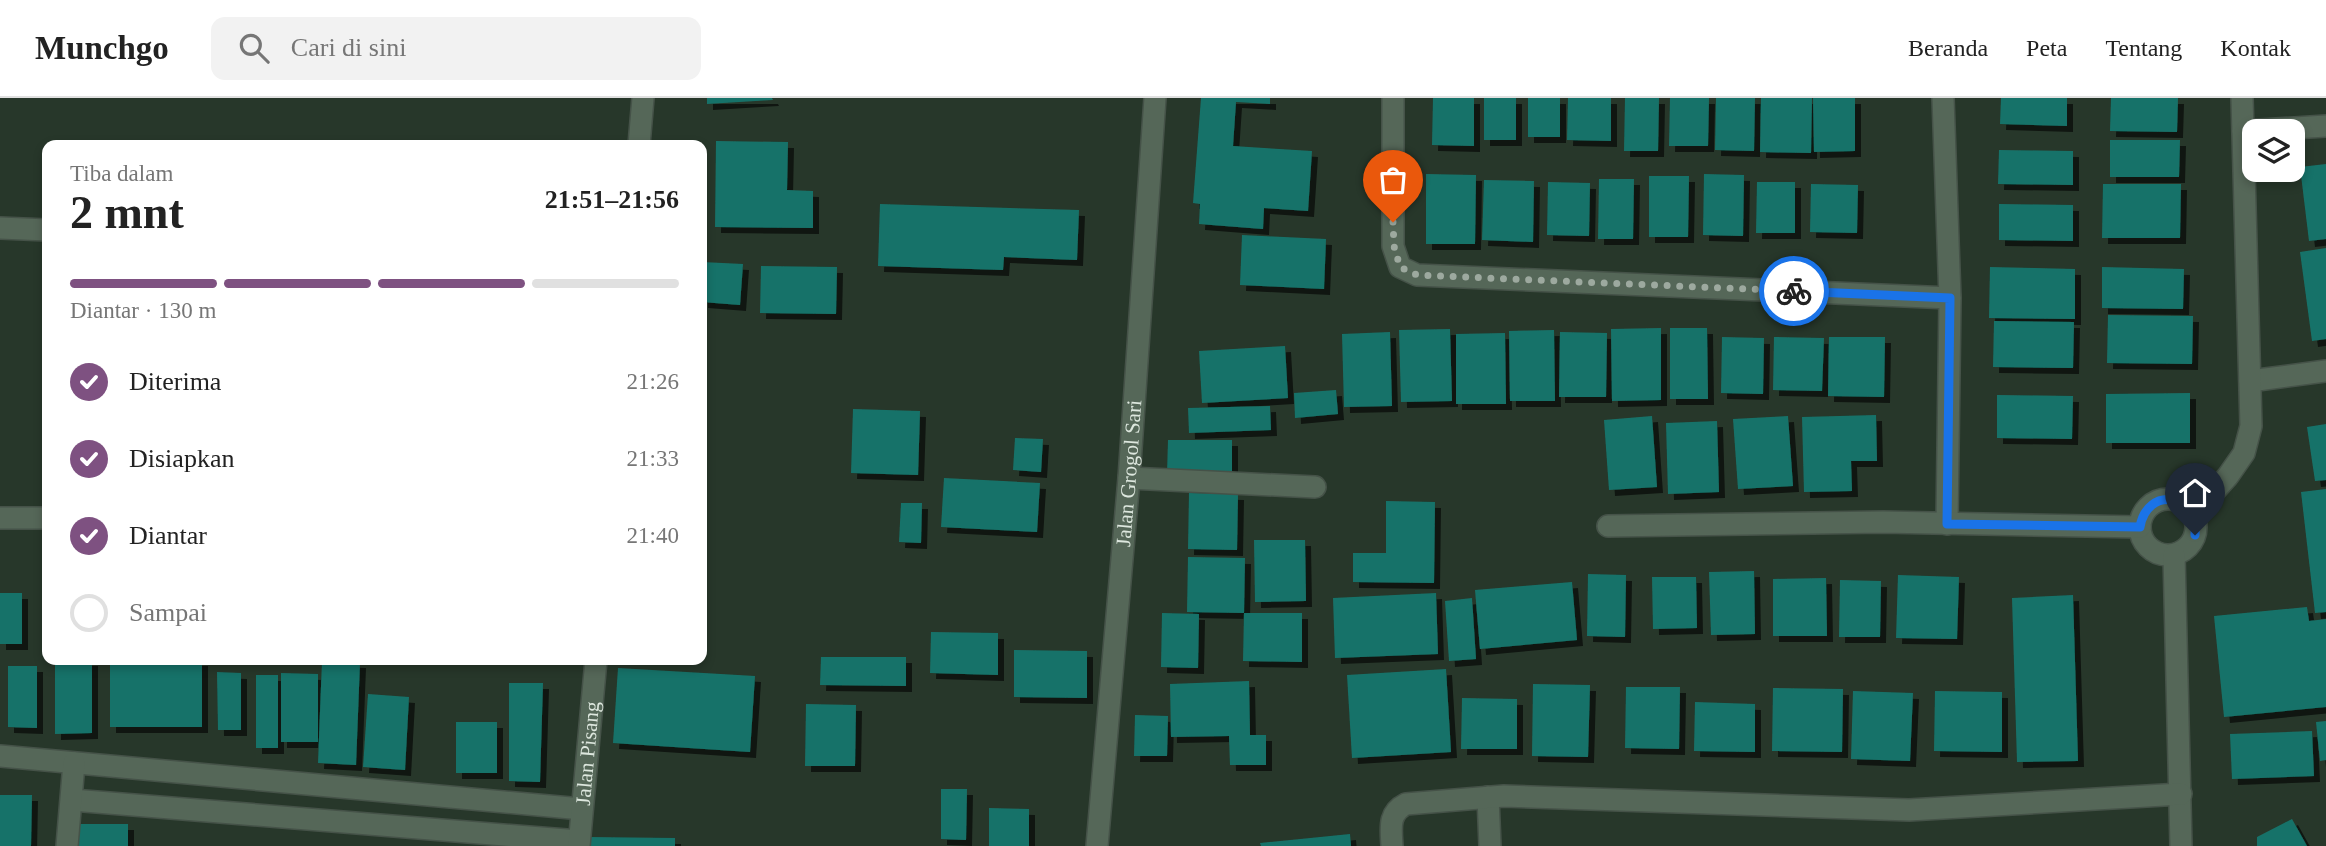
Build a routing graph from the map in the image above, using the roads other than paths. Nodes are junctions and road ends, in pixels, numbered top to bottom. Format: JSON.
{"nodes":[{"id":1,"x":643,"y":98,"type":"edge"},
{"id":2,"x":1155,"y":98,"type":"edge"},
{"id":3,"x":1393,"y":98,"type":"edge"},
{"id":4,"x":1943,"y":98,"type":"edge"},
{"id":5,"x":2242,"y":98,"type":"edge"},
{"id":6,"x":2243,"y":119,"type":"edge"},
{"id":7,"x":2326,"y":126,"type":"edge"},
{"id":8,"x":2305,"y":127,"type":"edge"},
{"id":9,"x":639,"y":140,"type":"edge"},
{"id":10,"x":2244,"y":182,"type":"edge"},
{"id":11,"x":0,"y":228,"type":"edge"},
{"id":12,"x":42,"y":230,"type":"edge"},
{"id":13,"x":1950,"y":298,"type":"junction"},
{"id":14,"x":2326,"y":371,"type":"edge"},
{"id":15,"x":2250,"y":381,"type":"junction"},
{"id":16,"x":1129,"y":478,"type":"junction"},
{"id":17,"x":1315,"y":487,"type":"dead end"},
{"id":18,"x":2193,"y":515,"type":"junction"},
{"id":19,"x":0,"y":518,"type":"edge"},
{"id":20,"x":42,"y":518,"type":"edge"},
{"id":21,"x":1947,"y":524,"type":"junction"},
{"id":22,"x":1608,"y":526,"type":"dead end"},
{"id":23,"x":2140,"y":527,"type":"junction"},
{"id":24,"x":2174,"y":555,"type":"junction"},
{"id":25,"x":596,"y":665,"type":"edge"},
{"id":26,"x":0,"y":756,"type":"edge"},
{"id":27,"x":74,"y":762,"type":"junction"},
{"id":28,"x":2181,"y":794,"type":"junction"},
{"id":29,"x":1488,"y":797,"type":"junction"},
{"id":30,"x":72,"y":800,"type":"junction"},
{"id":31,"x":582,"y":808,"type":"junction"},
{"id":32,"x":579,"y":843,"type":"edge"},
{"id":33,"x":67,"y":846,"type":"edge"},
{"id":34,"x":1097,"y":846,"type":"edge"},
{"id":35,"x":1392,"y":846,"type":"edge"},
{"id":36,"x":1490,"y":846,"type":"edge"},
{"id":37,"x":2181,"y":846,"type":"edge"}],
"edges":[{"from":1,"to":9,"type":"street"},
{"from":2,"to":16,"type":"street","name":"Jalan Grogol Sari"},
{"from":3,"to":13,"type":"street"},
{"from":4,"to":13,"type":"street"},
{"from":5,"to":6,"type":"street"},
{"from":7,"to":8,"type":"street"},
{"from":10,"to":15,"type":"street"},
{"from":11,"to":12,"type":"street"},
{"from":13,"to":21,"type":"street"},
{"from":14,"to":15,"type":"street"},
{"from":15,"to":18,"type":"street"},
{"from":16,"to":17,"type":"street"},
{"from":16,"to":34,"type":"street","name":"Jalan Grogol Sari"},
{"from":18,"to":23,"type":"street"},
{"from":18,"to":24,"type":"street"},
{"from":19,"to":20,"type":"street"},
{"from":21,"to":22,"type":"street"},
{"from":21,"to":23,"type":"street"},
{"from":23,"to":24,"type":"street"},
{"from":24,"to":28,"type":"street"},
{"from":25,"to":31,"type":"street","name":"Jalan Pisang"},
{"from":26,"to":27,"type":"street"},
{"from":27,"to":30,"type":"street"},
{"from":27,"to":31,"type":"street"},
{"from":28,"to":29,"type":"street"},
{"from":28,"to":37,"type":"street"},
{"from":29,"to":35,"type":"street"},
{"from":29,"to":36,"type":"street"},
{"from":30,"to":32,"type":"street"},
{"from":30,"to":33,"type":"street"},
{"from":31,"to":32,"type":"street","name":"Jalan Pisang"}]}
